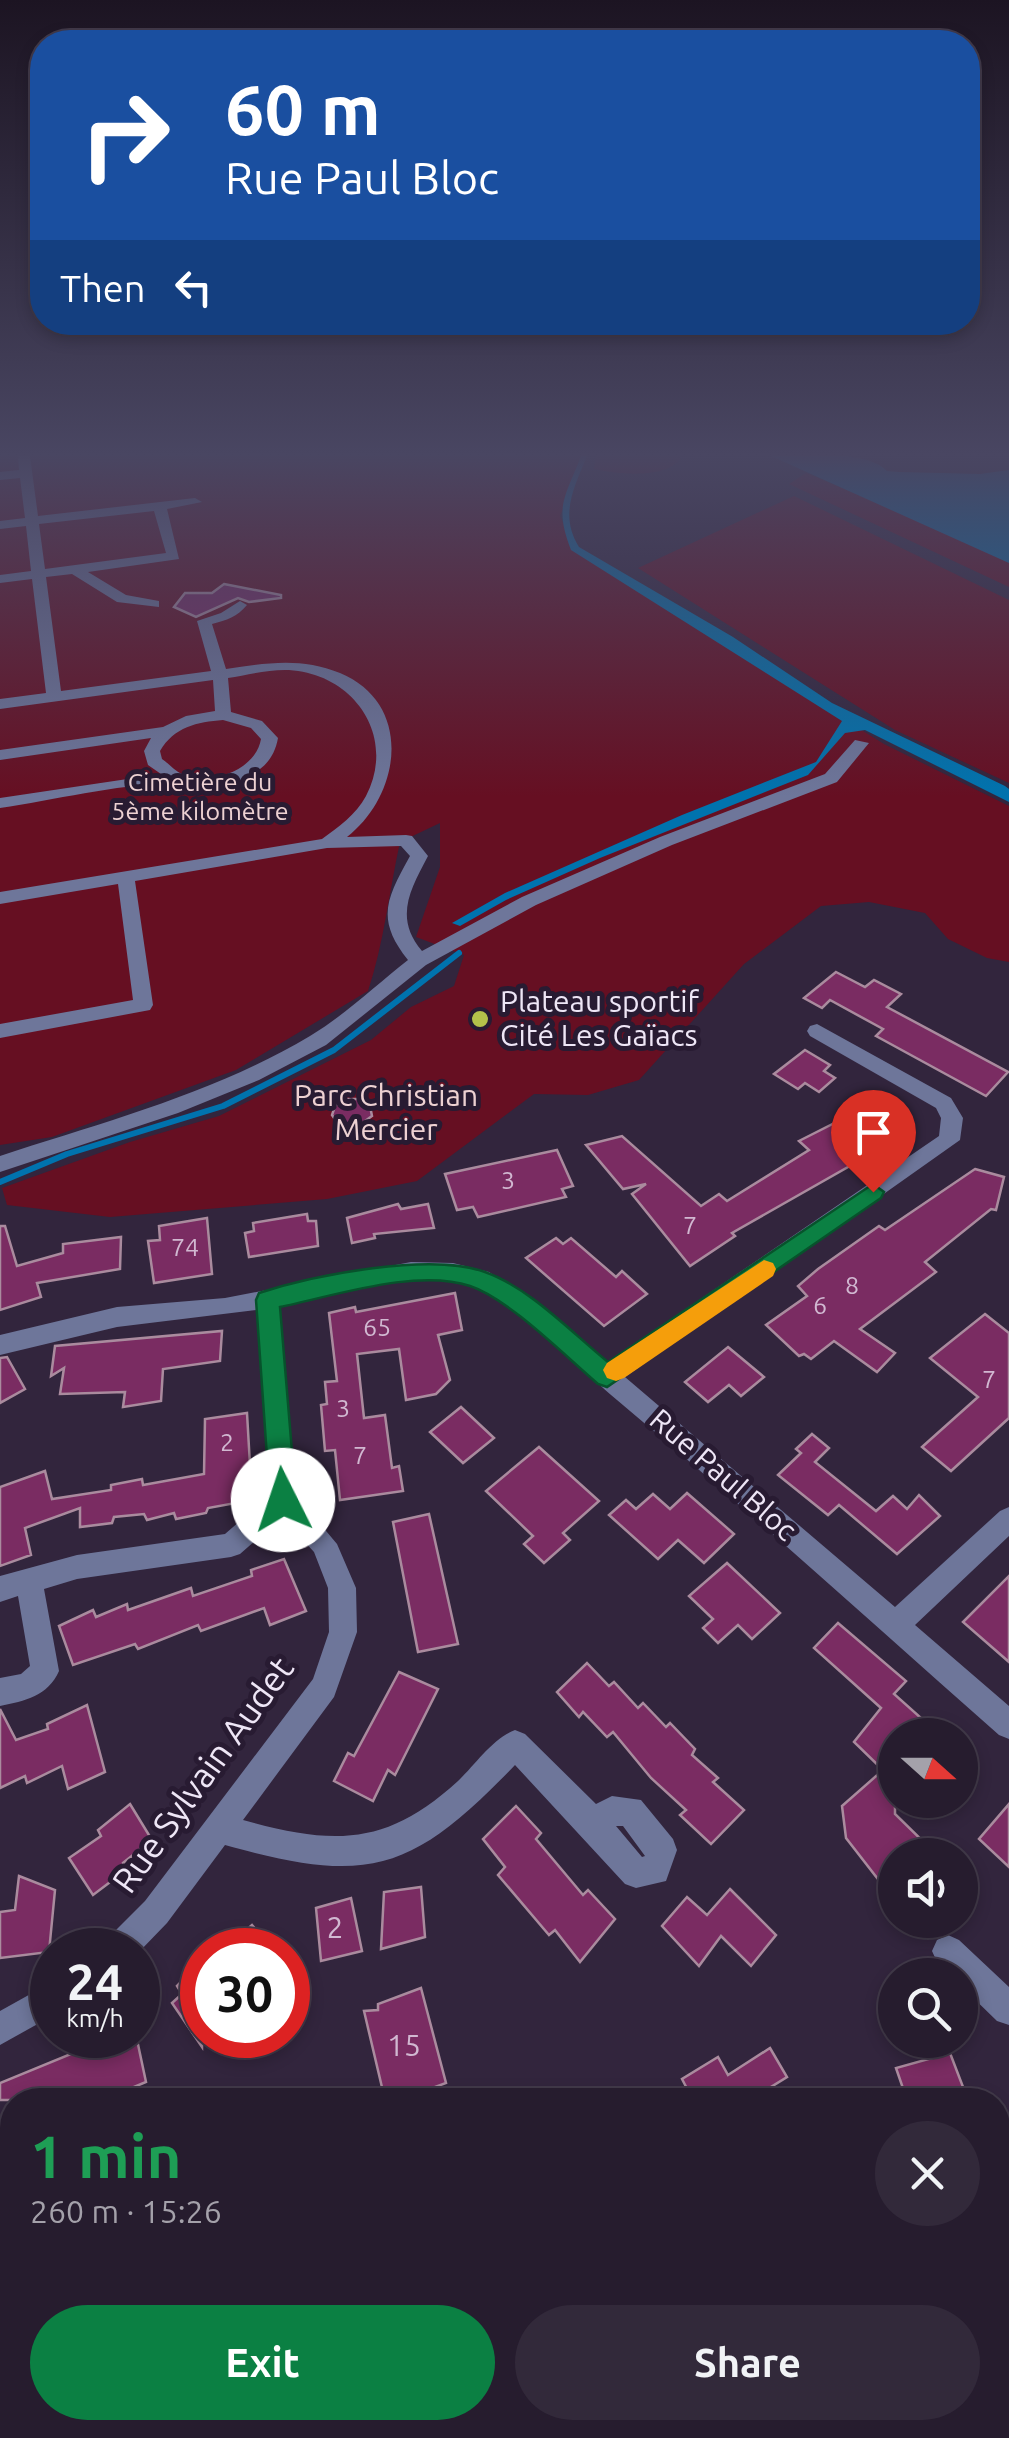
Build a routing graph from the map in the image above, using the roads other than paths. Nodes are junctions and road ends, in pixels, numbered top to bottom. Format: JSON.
{"nodes":[{"id":1,"x":36,"y":570,"type":"edge"},
{"id":2,"x":68,"y":570,"type":"edge"},
{"id":3,"x":75,"y":570,"type":"edge"},
{"id":4,"x":37,"y":574,"type":"junction"},
{"id":5,"x":0,"y":578,"type":"edge"},
{"id":6,"x":240,"y":605,"type":"dead end"},
{"id":7,"x":150,"y":606,"type":"dead end"},
{"id":8,"x":220,"y":675,"type":"junction"},
{"id":9,"x":54,"y":697,"type":"junction"},
{"id":10,"x":0,"y":704,"type":"edge"},
{"id":11,"x":222,"y":715,"type":"junction"},
{"id":12,"x":166,"y":731,"type":"junction"},
{"id":13,"x":861,"y":742,"type":"dead end"},
{"id":14,"x":0,"y":754,"type":"edge"},
{"id":15,"x":174,"y":777,"type":"junction"},
{"id":16,"x":0,"y":803,"type":"edge"},
{"id":17,"x":327,"y":843,"type":"junction"},
{"id":18,"x":126,"y":878,"type":"junction"},
{"id":19,"x":0,"y":898,"type":"edge"},
{"id":20,"x":419,"y":961,"type":"junction"},
{"id":21,"x":0,"y":1030,"type":"edge"},
{"id":22,"x":817,"y":1031,"type":"dead end"},
{"id":23,"x":0,"y":1164,"type":"edge"},
{"id":24,"x":268,"y":1300,"type":"junction"},
{"id":25,"x":0,"y":1345,"type":"edge"},
{"id":26,"x":607,"y":1376,"type":"junction"},
{"id":27,"x":283,"y":1500,"type":"junction"},
{"id":28,"x":1009,"y":1519,"type":"edge"},
{"id":29,"x":28,"y":1580,"type":"junction"},
{"id":30,"x":0,"y":1589,"type":"edge"},
{"id":31,"x":894,"y":1626,"type":"junction"},
{"id":32,"x":0,"y":1692,"type":"edge"},
{"id":33,"x":1009,"y":1725,"type":"edge"},
{"id":34,"x":594,"y":1824,"type":"dead end"},
{"id":35,"x":218,"y":1828,"type":"junction"},
{"id":36,"x":140,"y":1928,"type":"edge"},
{"id":37,"x":948,"y":1952,"type":"dead end"},
{"id":38,"x":1009,"y":2010,"type":"edge"},
{"id":39,"x":30,"y":2011,"type":"edge"},
{"id":40,"x":0,"y":2028,"type":"edge"}],
"edges":[{"from":1,"to":4,"type":"street"},
{"from":2,"to":4,"type":"street"},
{"from":3,"to":7,"type":"street"},
{"from":4,"to":5,"type":"street"},
{"from":4,"to":9,"type":"street"},
{"from":6,"to":8,"type":"street"},
{"from":8,"to":9,"type":"street"},
{"from":8,"to":11,"type":"street"},
{"from":8,"to":17,"type":"street"},
{"from":9,"to":10,"type":"street"},
{"from":11,"to":12,"type":"street"},
{"from":11,"to":15,"type":"street"},
{"from":12,"to":14,"type":"street"},
{"from":12,"to":15,"type":"street"},
{"from":13,"to":20,"type":"street"},
{"from":15,"to":16,"type":"street"},
{"from":17,"to":18,"type":"street"},
{"from":17,"to":20,"type":"street"},
{"from":18,"to":19,"type":"street"},
{"from":18,"to":21,"type":"street"},
{"from":20,"to":23,"type":"street"},
{"from":22,"to":26,"type":"street"},
{"from":24,"to":25,"type":"street","name":"Rue Paul Bloc"},
{"from":24,"to":26,"type":"street","name":"Rue Paul Bloc"},
{"from":24,"to":27,"type":"street"},
{"from":26,"to":31,"type":"street","name":"Rue Paul Bloc"},
{"from":27,"to":29,"type":"street"},
{"from":27,"to":35,"type":"street","name":"Rue Sylvain Audet"},
{"from":28,"to":31,"type":"street"},
{"from":29,"to":30,"type":"street"},
{"from":29,"to":32,"type":"street"},
{"from":31,"to":33,"type":"street","name":"Rue Paul Bloc"},
{"from":34,"to":35,"type":"street"},
{"from":35,"to":36,"type":"street","name":"Rue Sylvain Audet"},
{"from":37,"to":38,"type":"street"},
{"from":39,"to":40,"type":"street"}]}
